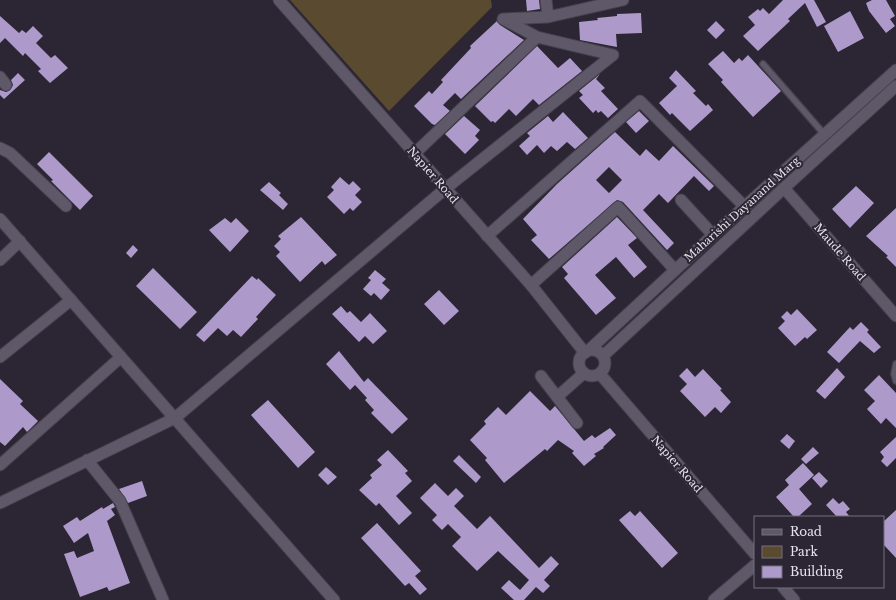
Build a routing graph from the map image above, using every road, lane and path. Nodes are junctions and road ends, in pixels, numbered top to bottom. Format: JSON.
{"nodes":[{"id":1,"x":279,"y":0,"type":"edge"},
{"id":2,"x":546,"y":0,"type":"edge"},
{"id":3,"x":623,"y":0,"type":"edge"},
{"id":4,"x":548,"y":17,"type":"junction"},
{"id":5,"x":538,"y":37,"type":"junction"},
{"id":6,"x":763,"y":64,"type":"dead end"},
{"id":7,"x":896,"y":70,"type":"edge"},
{"id":8,"x":896,"y":86,"type":"edge"},
{"id":9,"x":824,"y":134,"type":"junction"},
{"id":10,"x":0,"y":148,"type":"edge"},
{"id":11,"x":414,"y":154,"type":"junction"},
{"id":12,"x":784,"y":188,"type":"junction"},
{"id":13,"x":445,"y":189,"type":"junction"},
{"id":14,"x":681,"y":200,"type":"dead end"},
{"id":15,"x":66,"y":206,"type":"dead end"},
{"id":16,"x":744,"y":206,"type":"junction"},
{"id":17,"x":0,"y":218,"type":"edge"},
{"id":18,"x":713,"y":235,"type":"junction"},
{"id":19,"x":487,"y":236,"type":"junction"},
{"id":20,"x":20,"y":241,"type":"junction"},
{"id":21,"x":0,"y":260,"type":"edge"},
{"id":22,"x":675,"y":270,"type":"junction"},
{"id":23,"x":531,"y":285,"type":"junction"},
{"id":24,"x":71,"y":300,"type":"junction"},
{"id":25,"x":896,"y":316,"type":"edge"},
{"id":26,"x":587,"y":352,"type":"junction"},
{"id":27,"x":603,"y":356,"type":"junction"},
{"id":28,"x":0,"y":357,"type":"edge"},
{"id":29,"x":121,"y":357,"type":"junction"},
{"id":30,"x":896,"y":364,"type":"edge"},
{"id":31,"x":584,"y":373,"type":"junction"},
{"id":32,"x":600,"y":374,"type":"junction"},
{"id":33,"x":541,"y":376,"type":"dead end"},
{"id":34,"x":896,"y":381,"type":"edge"},
{"id":35,"x":557,"y":397,"type":"junction"},
{"id":36,"x":175,"y":418,"type":"junction"},
{"id":37,"x":577,"y":423,"type":"dead end"},
{"id":38,"x":87,"y":460,"type":"junction"},
{"id":39,"x":0,"y":465,"type":"edge"},
{"id":40,"x":0,"y":503,"type":"edge"},
{"id":41,"x":754,"y":553,"type":"edge"},
{"id":42,"x":754,"y":566,"type":"edge"},
{"id":43,"x":784,"y":588,"type":"edge"},
{"id":44,"x":163,"y":600,"type":"edge"},
{"id":45,"x":334,"y":600,"type":"edge"},
{"id":46,"x":714,"y":600,"type":"edge"},
{"id":47,"x":794,"y":600,"type":"edge"}],
"edges":[{"from":1,"to":11,"type":"street","name":"Napier Road"},
{"from":2,"to":4,"type":"street"},
{"from":3,"to":4,"type":"street"},
{"from":4,"to":5,"type":"street"},
{"from":5,"to":11,"type":"street"},
{"from":5,"to":13,"type":"street"},
{"from":6,"to":9,"type":"lane"},
{"from":7,"to":9,"type":"street","name":"Maharishi Dayanand Marg"},
{"from":8,"to":12,"type":"street","name":"Maharishi Dayanand Marg"},
{"from":9,"to":16,"type":"street","name":"Maharishi Dayanand Marg"},
{"from":10,"to":15,"type":"street"},
{"from":11,"to":13,"type":"street","name":"Napier Road"},
{"from":12,"to":25,"type":"street","name":"Maude Road"},
{"from":12,"to":27,"type":"street","name":"Maharishi Dayanand Marg"},
{"from":13,"to":19,"type":"street","name":"Napier Road"},
{"from":13,"to":36,"type":"street"},
{"from":14,"to":18,"type":"street"},
{"from":16,"to":18,"type":"street","name":"Maharishi Dayanand Marg"},
{"from":16,"to":19,"type":"street"},
{"from":17,"to":20,"type":"street"},
{"from":18,"to":22,"type":"street","name":"Maharishi Dayanand Marg"},
{"from":19,"to":23,"type":"street","name":"Napier Road"},
{"from":20,"to":21,"type":"street"},
{"from":20,"to":24,"type":"street"},
{"from":22,"to":23,"type":"street"},
{"from":22,"to":26,"type":"street","name":"Maharishi Dayanand Marg"},
{"from":23,"to":26,"type":"street","name":"Napier Road"},
{"from":24,"to":28,"type":"street"},
{"from":24,"to":29,"type":"street"},
{"from":26,"to":27,"type":"street"},
{"from":26,"to":31,"type":"street"},
{"from":27,"to":32,"type":"street"},
{"from":29,"to":36,"type":"street"},
{"from":29,"to":39,"type":"street"},
{"from":30,"to":34,"type":"lane"},
{"from":31,"to":32,"type":"street"},
{"from":31,"to":35,"type":"street"},
{"from":32,"to":41,"type":"street","name":"Napier Road"},
{"from":33,"to":35,"type":"street"},
{"from":35,"to":37,"type":"street"},
{"from":36,"to":38,"type":"street"},
{"from":36,"to":45,"type":"street"},
{"from":38,"to":40,"type":"street"},
{"from":38,"to":44,"type":"street"},
{"from":42,"to":46,"type":"street"},
{"from":43,"to":47,"type":"street"}]}
